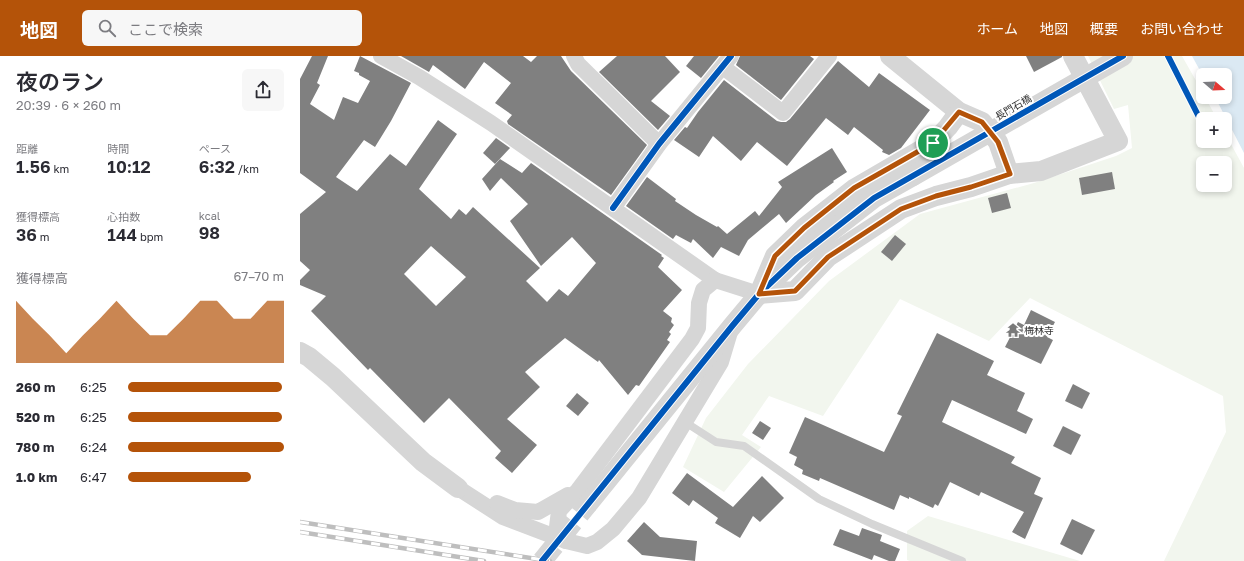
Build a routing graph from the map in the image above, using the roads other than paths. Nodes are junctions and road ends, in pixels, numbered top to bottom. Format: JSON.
{"nodes":[{"id":1,"x":381,"y":56,"type":"edge"},
{"id":2,"x":574,"y":56,"type":"edge"},
{"id":3,"x":829,"y":56,"type":"edge"},
{"id":4,"x":890,"y":56,"type":"edge"},
{"id":5,"x":1073,"y":56,"type":"edge"},
{"id":6,"x":1122,"y":56,"type":"edge"},
{"id":7,"x":727,"y":61,"type":"edge"},
{"id":8,"x":959,"y":112,"type":"junction"},
{"id":9,"x":659,"y":144,"type":"junction"},
{"id":10,"x":1010,"y":174,"type":"junction"},
{"id":11,"x":613,"y":208,"type":"junction"},
{"id":12,"x":715,"y":280,"type":"junction"},
{"id":13,"x":759,"y":294,"type":"junction"},
{"id":14,"x":733,"y":325,"type":"junction"},
{"id":15,"x":300,"y":352,"type":"edge"},
{"id":16,"x":685,"y":422,"type":"junction"},
{"id":17,"x":458,"y":488,"type":"junction"},
{"id":18,"x":583,"y":497,"type":"junction"},
{"id":19,"x":566,"y":541,"type":"junction"},
{"id":20,"x":962,"y":561,"type":"edge"}],
"edges":[{"from":1,"to":11,"type":"street"},
{"from":2,"to":9,"type":"street"},
{"from":3,"to":7,"type":"street"},
{"from":4,"to":8,"type":"street"},
{"from":5,"to":10,"type":"street"},
{"from":6,"to":13,"type":"street","name":"長門石橋","bridge":true},
{"from":7,"to":9,"type":"street"},
{"from":8,"to":10,"type":"street"},
{"from":8,"to":13,"type":"street"},
{"from":9,"to":11,"type":"street"},
{"from":10,"to":13,"type":"street"},
{"from":11,"to":12,"type":"street"},
{"from":12,"to":13,"type":"street"},
{"from":12,"to":18,"type":"street"},
{"from":13,"to":14,"type":"street"},
{"from":14,"to":16,"type":"street"},
{"from":14,"to":18,"type":"street"},
{"from":15,"to":17,"type":"street"},
{"from":16,"to":19,"type":"street"},
{"from":16,"to":20,"type":"lane"},
{"from":17,"to":18,"type":"street"},
{"from":17,"to":19,"type":"street"},
{"from":18,"to":19,"type":"street"}]}
